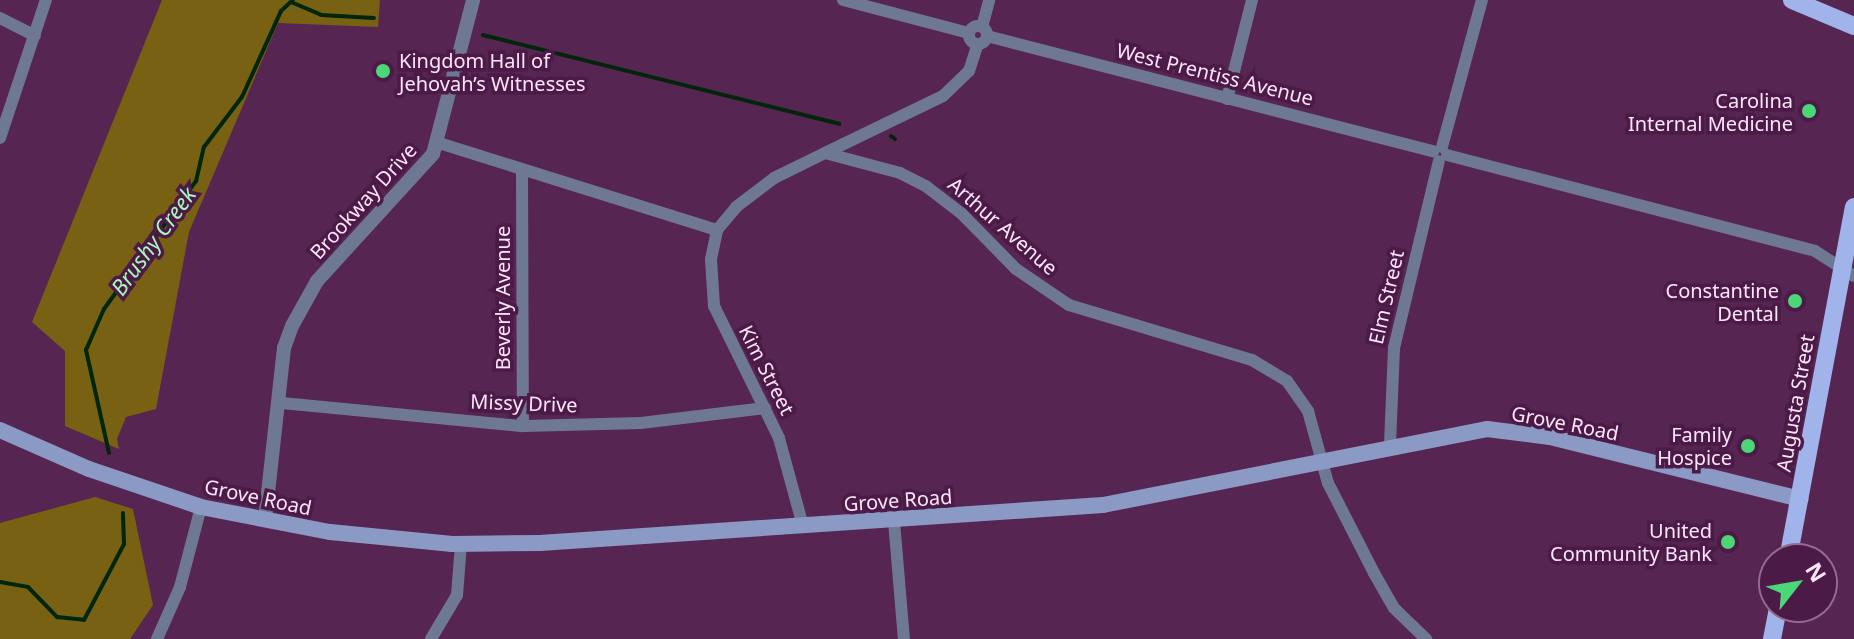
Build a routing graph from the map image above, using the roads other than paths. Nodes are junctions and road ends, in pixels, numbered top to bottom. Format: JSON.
{"nodes":[{"id":1,"x":46,"y":0,"type":"edge"},
{"id":2,"x":473,"y":0,"type":"edge"},
{"id":3,"x":843,"y":0,"type":"edge"},
{"id":4,"x":989,"y":0,"type":"edge"},
{"id":5,"x":1252,"y":0,"type":"edge"},
{"id":6,"x":1482,"y":0,"type":"edge"},
{"id":7,"x":1792,"y":0,"type":"edge"},
{"id":8,"x":0,"y":18,"type":"edge"},
{"id":9,"x":1854,"y":26,"type":"edge"},
{"id":10,"x":979,"y":35,"type":"junction"},
{"id":11,"x":35,"y":36,"type":"junction"},
{"id":12,"x":1227,"y":99,"type":"junction"},
{"id":13,"x":0,"y":138,"type":"edge"},
{"id":14,"x":439,"y":143,"type":"junction"},
{"id":15,"x":825,"y":153,"type":"junction"},
{"id":16,"x":1440,"y":153,"type":"junction"},
{"id":17,"x":522,"y":170,"type":"junction"},
{"id":18,"x":1854,"y":207,"type":"edge"},
{"id":19,"x":717,"y":230,"type":"junction"},
{"id":20,"x":1848,"y":271,"type":"edge"},
{"id":21,"x":282,"y":403,"type":"junction"},
{"id":22,"x":765,"y":408,"type":"junction"},
{"id":23,"x":523,"y":426,"type":"junction"},
{"id":24,"x":0,"y":430,"type":"edge"},
{"id":25,"x":1390,"y":444,"type":"junction"},
{"id":26,"x":1322,"y":460,"type":"junction"},
{"id":27,"x":1800,"y":499,"type":"junction"},
{"id":28,"x":201,"y":507,"type":"junction"},
{"id":29,"x":265,"y":520,"type":"junction"},
{"id":30,"x":894,"y":521,"type":"junction"},
{"id":31,"x":803,"y":526,"type":"junction"},
{"id":32,"x":1791,"y":543,"type":"edge"},
{"id":33,"x":461,"y":544,"type":"junction"},
{"id":34,"x":157,"y":639,"type":"edge"},
{"id":35,"x":431,"y":639,"type":"edge"},
{"id":36,"x":904,"y":639,"type":"edge"},
{"id":37,"x":1426,"y":639,"type":"edge"}],
"edges":[{"from":1,"to":11,"type":"street"},
{"from":2,"to":14,"type":"street"},
{"from":3,"to":10,"type":"street","name":"West Prentiss Avenue"},
{"from":4,"to":10,"type":"street"},
{"from":5,"to":12,"type":"street"},
{"from":6,"to":16,"type":"street","name":"Elm Street"},
{"from":7,"to":9,"type":"main road"},
{"from":8,"to":11,"type":"street"},
{"from":10,"to":12,"type":"street","name":"West Prentiss Avenue"},
{"from":10,"to":15,"type":"street"},
{"from":11,"to":13,"type":"street"},
{"from":12,"to":16,"type":"street","name":"West Prentiss Avenue"},
{"from":14,"to":17,"type":"street","name":"Brookway Drive"},
{"from":14,"to":21,"type":"street","name":"Brookway Drive"},
{"from":15,"to":19,"type":"street"},
{"from":15,"to":26,"type":"street","name":"Arthur Avenue"},
{"from":16,"to":20,"type":"street","name":"West Prentiss Avenue"},
{"from":16,"to":25,"type":"street","name":"Elm Street"},
{"from":17,"to":19,"type":"street","name":"Brookway Drive"},
{"from":17,"to":23,"type":"street","name":"Beverly Avenue"},
{"from":18,"to":20,"type":"main road","name":"Augusta Street"},
{"from":19,"to":22,"type":"street","name":"Kim Street"},
{"from":20,"to":27,"type":"main road","name":"Augusta Street"},
{"from":21,"to":23,"type":"street","name":"Missy Drive"},
{"from":21,"to":29,"type":"street","name":"Brookway Drive"},
{"from":22,"to":23,"type":"street","name":"Missy Drive"},
{"from":22,"to":31,"type":"street","name":"Kim Street"},
{"from":24,"to":28,"type":"main road","name":"Grove Road"},
{"from":25,"to":26,"type":"main road","name":"Grove Road"},
{"from":25,"to":27,"type":"main road","name":"Grove Road"},
{"from":26,"to":30,"type":"main road","name":"Grove Road"},
{"from":26,"to":37,"type":"street","name":"Arthur Avenue"},
{"from":27,"to":32,"type":"main road","name":"Augusta Street"},
{"from":28,"to":29,"type":"main road","name":"Grove Road"},
{"from":28,"to":34,"type":"street"},
{"from":29,"to":33,"type":"main road","name":"Grove Road"},
{"from":30,"to":31,"type":"main road","name":"Grove Road"},
{"from":30,"to":36,"type":"street"},
{"from":31,"to":33,"type":"main road","name":"Grove Road"},
{"from":33,"to":35,"type":"street"}]}
